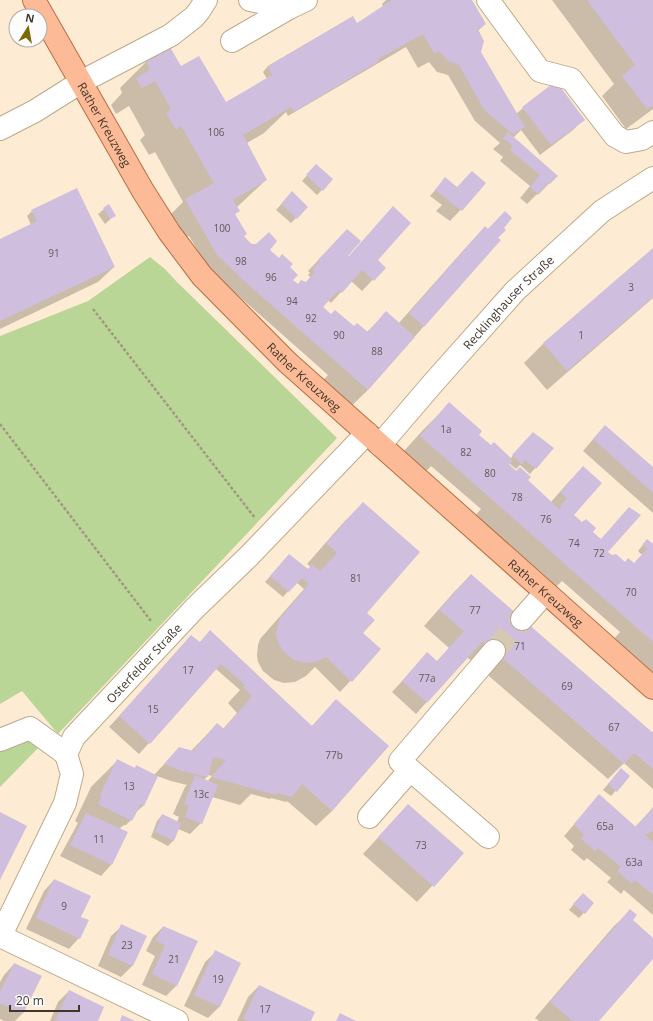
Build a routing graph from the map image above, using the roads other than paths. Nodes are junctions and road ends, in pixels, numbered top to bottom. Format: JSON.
{"nodes":[{"id":1,"x":34,"y":0,"type":"edge"},
{"id":2,"x":206,"y":0,"type":"edge"},
{"id":3,"x":250,"y":0,"type":"edge"},
{"id":4,"x":488,"y":0,"type":"edge"},
{"id":5,"x":297,"y":4,"type":"edge"},
{"id":6,"x":232,"y":41,"type":"dead end"},
{"id":7,"x":81,"y":82,"type":"junction"},
{"id":8,"x":0,"y":129,"type":"edge"},
{"id":9,"x":653,"y":132,"type":"edge"},
{"id":10,"x":653,"y":178,"type":"edge"},
{"id":11,"x":374,"y":439,"type":"junction"},
{"id":12,"x":545,"y":593,"type":"junction"},
{"id":13,"x":522,"y":619,"type":"tunnel mouth"},
{"id":14,"x":494,"y":651,"type":"tunnel mouth"},
{"id":15,"x":653,"y":688,"type":"edge"},
{"id":16,"x":0,"y":740,"type":"edge"},
{"id":17,"x":66,"y":754,"type":"junction"},
{"id":18,"x":410,"y":770,"type":"junction"},
{"id":19,"x":369,"y":817,"type":"dead end"},
{"id":20,"x":488,"y":836,"type":"dead end"},
{"id":21,"x":0,"y":937,"type":"edge"},
{"id":22,"x":176,"y":1021,"type":"edge"}],
"edges":[{"from":1,"to":7,"type":"main road","name":"Rather Kreuzweg"},
{"from":2,"to":7,"type":"street"},
{"from":3,"to":5,"type":"street"},
{"from":4,"to":9,"type":"street"},
{"from":5,"to":6,"type":"street"},
{"from":7,"to":8,"type":"street"},
{"from":7,"to":11,"type":"main road","name":"Rather Kreuzweg"},
{"from":10,"to":11,"type":"street","name":"Recklinghauser Straße"},
{"from":11,"to":12,"type":"main road","name":"Rather Kreuzweg"},
{"from":11,"to":17,"type":"street","name":"Osterfelder Straße"},
{"from":12,"to":13,"type":"street"},
{"from":12,"to":15,"type":"main road","name":"Rather Kreuzweg"},
{"from":14,"to":18,"type":"street"},
{"from":16,"to":17,"type":"street"},
{"from":17,"to":21,"type":"street"},
{"from":18,"to":19,"type":"street"},
{"from":18,"to":20,"type":"street"},
{"from":21,"to":22,"type":"street"}]}
